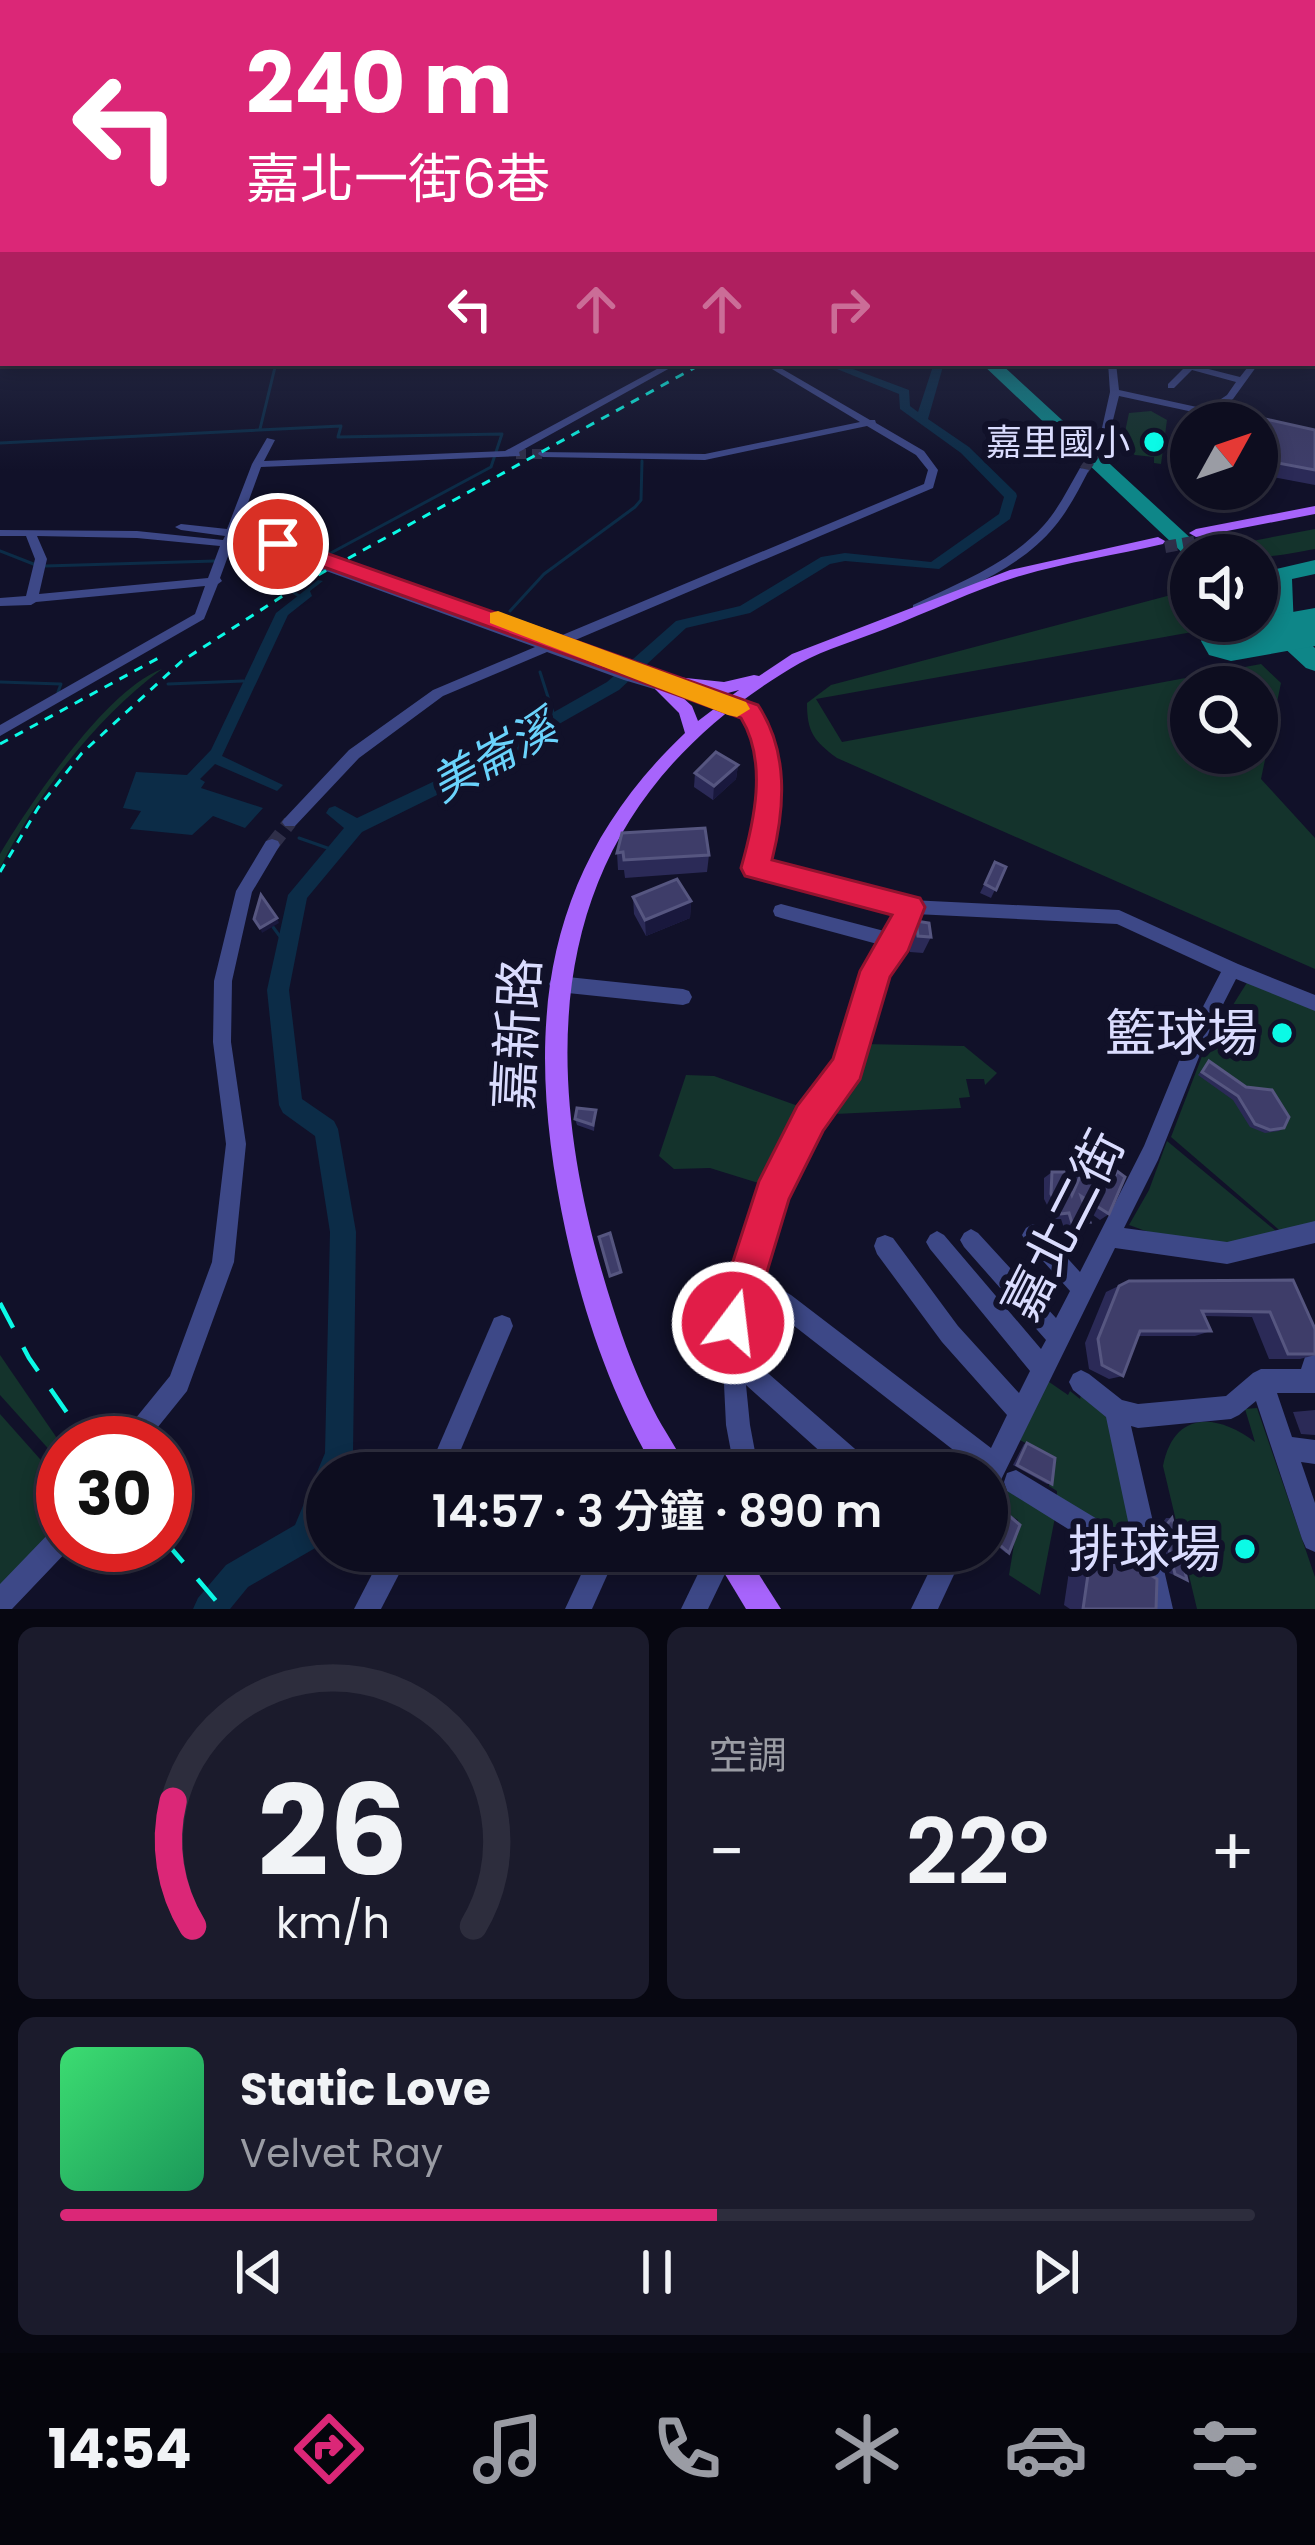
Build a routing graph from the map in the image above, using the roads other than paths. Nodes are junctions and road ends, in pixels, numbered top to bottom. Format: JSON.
{"nodes":[{"id":1,"x":669,"y":366,"type":"edge"},
{"id":2,"x":771,"y":366,"type":"edge"},
{"id":3,"x":1112,"y":366,"type":"edge"},
{"id":4,"x":1186,"y":366,"type":"edge"},
{"id":5,"x":1253,"y":366,"type":"edge"},
{"id":6,"x":1190,"y":367,"type":"junction"},
{"id":7,"x":1243,"y":381,"type":"junction"},
{"id":8,"x":1171,"y":386,"type":"dead end"},
{"id":9,"x":1115,"y":392,"type":"junction"},
{"id":10,"x":1170,"y":402,"type":"edge"},
{"id":11,"x":1219,"y":402,"type":"edge"},
{"id":12,"x":872,"y":422,"type":"junction"},
{"id":13,"x":1278,"y":428,"type":"edge"},
{"id":14,"x":1290,"y":431,"type":"edge"},
{"id":15,"x":270,"y":440,"type":"dead end"},
{"id":16,"x":1102,"y":444,"type":"tunnel mouth"},
{"id":17,"x":543,"y":454,"type":"tunnel mouth"},
{"id":18,"x":256,"y":464,"type":"junction"},
{"id":19,"x":1084,"y":470,"type":"tunnel mouth"},
{"id":20,"x":1315,"y":514,"type":"edge"},
{"id":21,"x":0,"y":530,"type":"edge"},
{"id":22,"x":66,"y":530,"type":"junction"},
{"id":23,"x":1210,"y":534,"type":"tunnel mouth"},
{"id":24,"x":30,"y":537,"type":"junction"},
{"id":25,"x":0,"y":545,"type":"edge"},
{"id":26,"x":218,"y":566,"type":"junction"},
{"id":27,"x":0,"y":602,"type":"edge"},
{"id":28,"x":31,"y":602,"type":"junction"},
{"id":29,"x":917,"y":608,"type":"junction"},
{"id":30,"x":764,"y":676,"type":"junction"},
{"id":31,"x":668,"y":684,"type":"junction"},
{"id":32,"x":711,"y":720,"type":"junction"},
{"id":33,"x":0,"y":731,"type":"edge"},
{"id":34,"x":290,"y":822,"type":"tunnel mouth"},
{"id":35,"x":272,"y":845,"type":"tunnel mouth"},
{"id":36,"x":910,"y":907,"type":"junction"},
{"id":37,"x":781,"y":911,"type":"dead end"},
{"id":38,"x":897,"y":942,"type":"junction"},
{"id":39,"x":1232,"y":969,"type":"junction"},
{"id":40,"x":558,"y":984,"type":"junction"},
{"id":41,"x":683,"y":997,"type":"dead end"},
{"id":42,"x":1315,"y":1003,"type":"edge"},
{"id":43,"x":1315,"y":1232,"type":"edge"},
{"id":44,"x":1033,"y":1234,"type":"dead end"},
{"id":45,"x":1111,"y":1237,"type":"junction"},
{"id":46,"x":971,"y":1240,"type":"dead end"},
{"id":47,"x":937,"y":1242,"type":"dead end"},
{"id":48,"x":885,"y":1246,"type":"dead end"},
{"id":49,"x":744,"y":1280,"type":"junction"},
{"id":50,"x":1085,"y":1284,"type":"junction"},
{"id":51,"x":502,"y":1325,"type":"dead end"},
{"id":52,"x":1058,"y":1337,"type":"junction"},
{"id":53,"x":730,"y":1356,"type":"junction"},
{"id":54,"x":1041,"y":1367,"type":"junction"},
{"id":55,"x":1313,"y":1374,"type":"edge"},
{"id":56,"x":1261,"y":1381,"type":"junction"},
{"id":57,"x":1081,"y":1382,"type":"dead end"},
{"id":58,"x":1116,"y":1410,"type":"junction"},
{"id":59,"x":1020,"y":1412,"type":"junction"},
{"id":60,"x":152,"y":1416,"type":"edge"},
{"id":61,"x":1285,"y":1448,"type":"junction"},
{"id":62,"x":1315,"y":1451,"type":"edge"},
{"id":63,"x":448,"y":1452,"type":"edge"},
{"id":64,"x":656,"y":1452,"type":"edge"},
{"id":65,"x":740,"y":1452,"type":"edge"},
{"id":66,"x":838,"y":1452,"type":"edge"},
{"id":67,"x":969,"y":1452,"type":"edge"},
{"id":68,"x":1007,"y":1452,"type":"edge"},
{"id":69,"x":1008,"y":1481,"type":"edge"},
{"id":70,"x":1315,"y":1539,"type":"edge"},
{"id":71,"x":36,"y":1565,"type":"edge"},
{"id":72,"x":1151,"y":1565,"type":"junction"},
{"id":73,"x":387,"y":1572,"type":"edge"},
{"id":74,"x":595,"y":1572,"type":"edge"},
{"id":75,"x":714,"y":1572,"type":"edge"},
{"id":76,"x":739,"y":1572,"type":"edge"},
{"id":77,"x":942,"y":1572,"type":"edge"},
{"id":78,"x":0,"y":1603,"type":"edge"},
{"id":79,"x":367,"y":1609,"type":"edge"},
{"id":80,"x":578,"y":1609,"type":"edge"},
{"id":81,"x":694,"y":1609,"type":"edge"},
{"id":82,"x":765,"y":1609,"type":"edge"},
{"id":83,"x":924,"y":1609,"type":"edge"},
{"id":84,"x":1160,"y":1609,"type":"edge"}],
"edges":[{"from":1,"to":18,"type":"street"},
{"from":2,"to":12,"type":"street"},
{"from":3,"to":9,"type":"street"},
{"from":4,"to":6,"type":"street"},
{"from":5,"to":7,"type":"street"},
{"from":6,"to":7,"type":"street"},
{"from":6,"to":8,"type":"street"},
{"from":7,"to":11,"type":"street"},
{"from":9,"to":10,"type":"street"},
{"from":9,"to":16,"type":"street"},
{"from":12,"to":17,"type":"street"},
{"from":12,"to":34,"type":"street"},
{"from":13,"to":14,"type":"street"},
{"from":15,"to":18,"type":"street"},
{"from":18,"to":26,"type":"street"},
{"from":19,"to":29,"type":"street"},
{"from":20,"to":23,"type":"main road"},
{"from":21,"to":22,"type":"street"},
{"from":21,"to":24,"type":"street"},
{"from":22,"to":24,"type":"street"},
{"from":22,"to":31,"type":"street"},
{"from":24,"to":25,"type":"street"},
{"from":24,"to":28,"type":"street"},
{"from":26,"to":28,"type":"street"},
{"from":26,"to":33,"type":"street"},
{"from":27,"to":28,"type":"street"},
{"from":29,"to":30,"type":"main road","name":"嘉新路"},
{"from":29,"to":32,"type":"main road","name":"嘉新路"},
{"from":30,"to":31,"type":"main road"},
{"from":30,"to":32,"type":"main road","name":"嘉新路"},
{"from":31,"to":32,"type":"street"},
{"from":31,"to":32,"type":"main road"},
{"from":32,"to":36,"type":"street"},
{"from":32,"to":40,"type":"main road","name":"嘉新路"},
{"from":35,"to":60,"type":"street"},
{"from":36,"to":38,"type":"street"},
{"from":36,"to":39,"type":"street"},
{"from":37,"to":38,"type":"street"},
{"from":38,"to":49,"type":"street"},
{"from":39,"to":42,"type":"street"},
{"from":39,"to":45,"type":"street","name":"嘉北二街"},
{"from":40,"to":41,"type":"street"},
{"from":40,"to":64,"type":"main road","name":"嘉新路"},
{"from":43,"to":45,"type":"street"},
{"from":44,"to":50,"type":"street"},
{"from":45,"to":50,"type":"street","name":"嘉北二街"},
{"from":46,"to":52,"type":"street"},
{"from":47,"to":54,"type":"street"},
{"from":48,"to":59,"type":"street"},
{"from":49,"to":53,"type":"street"},
{"from":49,"to":67,"type":"street"},
{"from":50,"to":52,"type":"street","name":"嘉北二街"},
{"from":51,"to":63,"type":"street"},
{"from":52,"to":54,"type":"street","name":"嘉北二街"},
{"from":53,"to":65,"type":"street"},
{"from":53,"to":66,"type":"street"},
{"from":54,"to":59,"type":"street","name":"嘉北二街"},
{"from":55,"to":56,"type":"street"},
{"from":56,"to":58,"type":"street"},
{"from":56,"to":61,"type":"street"},
{"from":57,"to":58,"type":"street"},
{"from":58,"to":72,"type":"street"},
{"from":59,"to":68,"type":"street","name":"嘉北二街"},
{"from":61,"to":62,"type":"street"},
{"from":61,"to":70,"type":"street"},
{"from":69,"to":72,"type":"street"},
{"from":71,"to":78,"type":"street"},
{"from":72,"to":84,"type":"street"},
{"from":73,"to":79,"type":"street"},
{"from":74,"to":80,"type":"street"},
{"from":75,"to":81,"type":"street"},
{"from":76,"to":82,"type":"main road"},
{"from":77,"to":83,"type":"street"}]}
